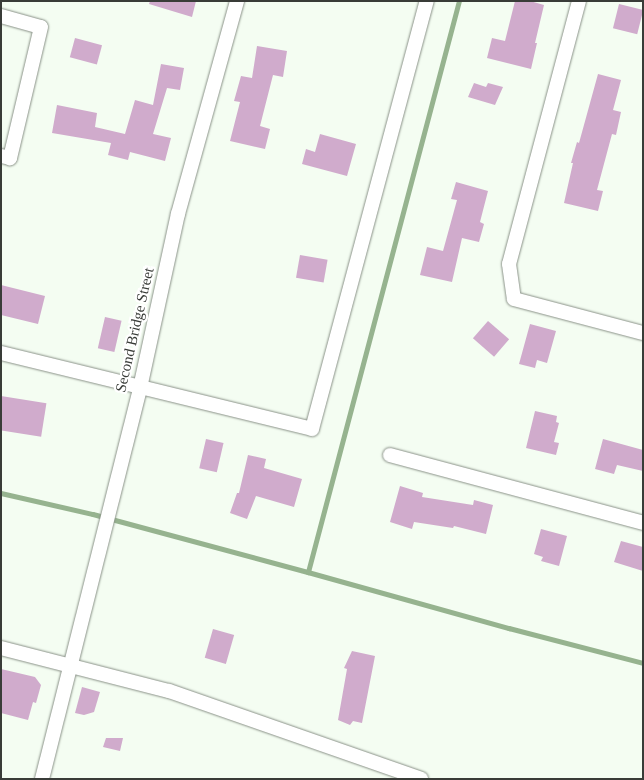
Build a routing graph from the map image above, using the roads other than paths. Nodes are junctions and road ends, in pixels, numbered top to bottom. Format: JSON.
{"nodes":[{"id":1,"x":237,"y":1,"type":"edge"},
{"id":2,"x":427,"y":1,"type":"edge"},
{"id":3,"x":579,"y":1,"type":"edge"},
{"id":4,"x":1,"y":16,"type":"edge"},
{"id":5,"x":1,"y":156,"type":"edge"},
{"id":6,"x":643,"y":333,"type":"edge"},
{"id":7,"x":1,"y":353,"type":"edge"},
{"id":8,"x":140,"y":388,"type":"junction"},
{"id":9,"x":390,"y":455,"type":"dead end"},
{"id":10,"x":643,"y":523,"type":"edge"},
{"id":11,"x":1,"y":648,"type":"edge"},
{"id":12,"x":70,"y":667,"type":"junction"},
{"id":13,"x":42,"y":779,"type":"edge"},
{"id":14,"x":422,"y":779,"type":"edge"}],
"edges":[{"from":1,"to":8,"type":"street","name":"Second Bridge Street"},
{"from":2,"to":8,"type":"street"},
{"from":3,"to":6,"type":"street"},
{"from":4,"to":5,"type":"street"},
{"from":7,"to":8,"type":"street"},
{"from":8,"to":12,"type":"street","name":"Second Bridge Street"},
{"from":9,"to":10,"type":"street"},
{"from":11,"to":12,"type":"street"},
{"from":12,"to":13,"type":"street","name":"Second Bridge Street"},
{"from":12,"to":14,"type":"street"}]}
